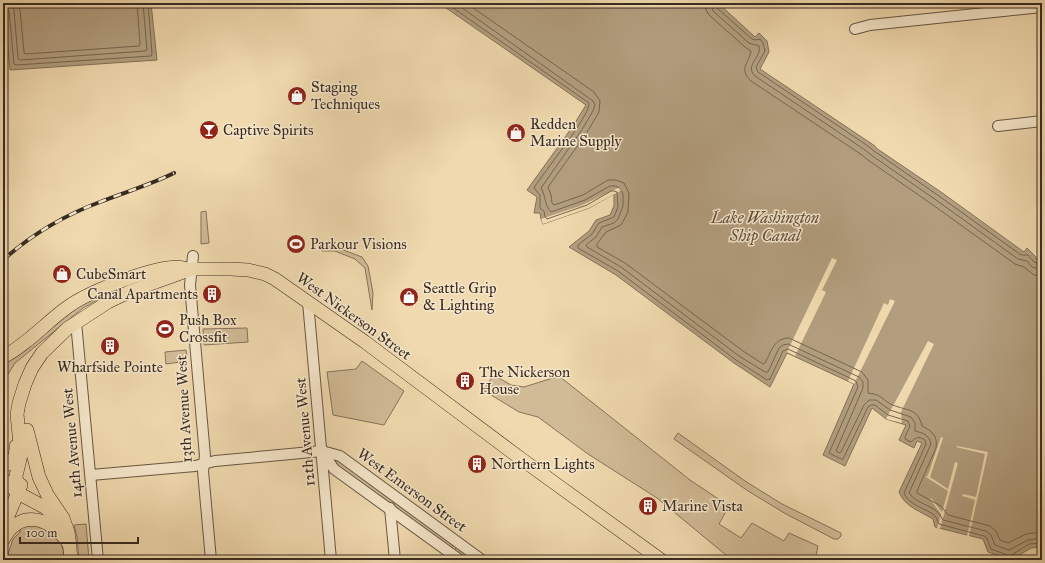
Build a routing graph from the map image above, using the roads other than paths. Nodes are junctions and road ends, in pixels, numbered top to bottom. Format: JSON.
{"nodes":[{"id":1,"x":1042,"y":7,"type":"edge"},
{"id":2,"x":855,"y":29,"type":"dead end"},
{"id":3,"x":1042,"y":121,"type":"edge"},
{"id":4,"x":998,"y":126,"type":"dead end"},
{"id":5,"x":193,"y":256,"type":"dead end"},
{"id":6,"x":192,"y":269,"type":"junction"},
{"id":7,"x":308,"y":302,"type":"junction"},
{"id":8,"x":76,"y":322,"type":"junction"},
{"id":9,"x":3,"y":357,"type":"edge"},
{"id":10,"x":23,"y":431,"type":"junction"},
{"id":11,"x":322,"y":451,"type":"junction"},
{"id":12,"x":204,"y":463,"type":"junction"},
{"id":13,"x":3,"y":466,"type":"edge"},
{"id":14,"x":90,"y":475,"type":"junction"},
{"id":15,"x":3,"y":480,"type":"edge"},
{"id":16,"x":18,"y":493,"type":"junction"},
{"id":17,"x":390,"y":508,"type":"junction"},
{"id":18,"x":3,"y":528,"type":"edge"},
{"id":19,"x":3,"y":540,"type":"edge"},
{"id":20,"x":70,"y":546,"type":"junction"},
{"id":21,"x":71,"y":560,"type":"edge"},
{"id":22,"x":98,"y":560,"type":"edge"},
{"id":23,"x":211,"y":560,"type":"edge"},
{"id":24,"x":331,"y":560,"type":"edge"},
{"id":25,"x":395,"y":560,"type":"edge"},
{"id":26,"x":460,"y":560,"type":"edge"},
{"id":27,"x":482,"y":560,"type":"edge"},
{"id":28,"x":661,"y":560,"type":"edge"}],
"edges":[{"from":1,"to":2,"type":"street"},
{"from":3,"to":4,"type":"street"},
{"from":5,"to":6,"type":"street","name":"13th Avenue West"},
{"from":6,"to":7,"type":"main road","name":"West Nickerson Street"},
{"from":6,"to":8,"type":"main road","name":"West Nickerson Street"},
{"from":6,"to":9,"type":"main road"},
{"from":6,"to":12,"type":"street","name":"13th Avenue West"},
{"from":7,"to":11,"type":"street","name":"12th Avenue West"},
{"from":7,"to":28,"type":"main road","name":"West Nickerson Street"},
{"from":8,"to":10,"type":"main road","name":"West Nickerson Street"},
{"from":8,"to":14,"type":"street","name":"14th Avenue West"},
{"from":10,"to":13,"type":"main road"},
{"from":10,"to":16,"type":"main road"},
{"from":10,"to":20,"type":"main road"},
{"from":11,"to":12,"type":"street","name":"West Emerson Street"},
{"from":11,"to":17,"type":"street","name":"West Emerson Street"},
{"from":11,"to":24,"type":"street","name":"12th Avenue West"},
{"from":11,"to":27,"type":"street","name":"West Emerson Street"},
{"from":12,"to":14,"type":"street","name":"West Emerson Street"},
{"from":12,"to":23,"type":"street","name":"13th Avenue West"},
{"from":14,"to":22,"type":"street","name":"14th Avenue West"},
{"from":15,"to":16,"type":"main road"},
{"from":16,"to":18,"type":"main road"},
{"from":16,"to":20,"type":"main road"},
{"from":17,"to":25,"type":"street"},
{"from":17,"to":26,"type":"street","name":"West Emerson Street"},
{"from":19,"to":20,"type":"main road"},
{"from":20,"to":21,"type":"main road"}]}
